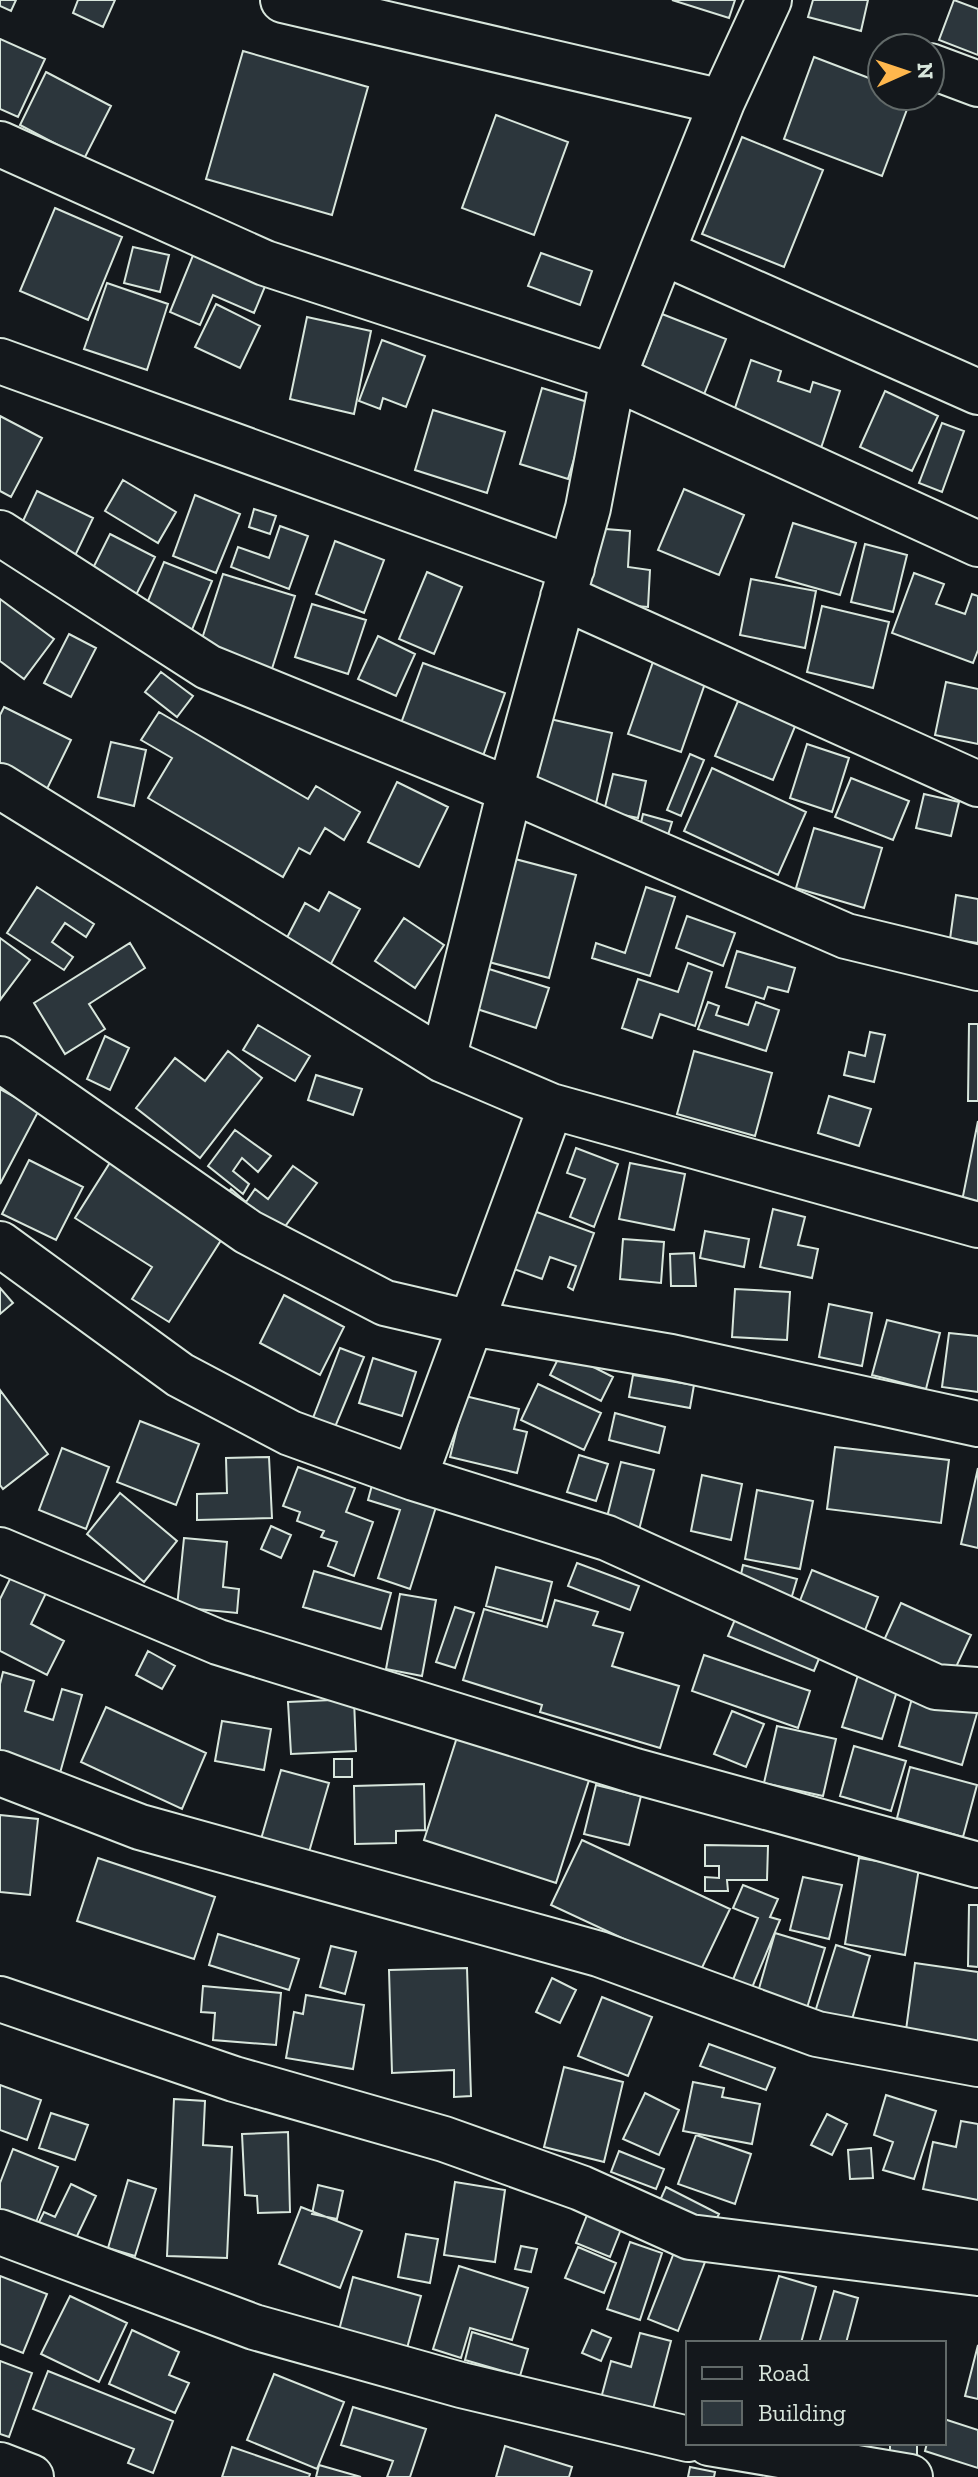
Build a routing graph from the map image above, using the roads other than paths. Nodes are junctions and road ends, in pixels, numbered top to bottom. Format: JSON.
{"nodes":[{"id":1,"x":283,"y":0,"type":"edge"},
{"id":2,"x":769,"y":0,"type":"edge"},
{"id":3,"x":946,"y":72,"type":"edge"},
{"id":4,"x":978,"y":84,"type":"edge"},
{"id":5,"x":722,"y":102,"type":"junction"},
{"id":6,"x":0,"y":144,"type":"edge"},
{"id":7,"x":662,"y":252,"type":"junction"},
{"id":8,"x":0,"y":361,"type":"edge"},
{"id":9,"x":613,"y":377,"type":"junction"},
{"id":10,"x":978,"y":392,"type":"edge"},
{"id":11,"x":0,"y":533,"type":"edge"},
{"id":12,"x":978,"y":544,"type":"edge"},
{"id":13,"x":568,"y":582,"type":"junction"},
{"id":14,"x":978,"y":784,"type":"edge"},
{"id":15,"x":0,"y":786,"type":"edge"},
{"id":16,"x":510,"y":790,"type":"junction"},
{"id":17,"x":978,"y":968,"type":"edge"},
{"id":18,"x":0,"y":1059,"type":"edge"},
{"id":19,"x":443,"y":1060,"type":"junction"},
{"id":20,"x":551,"y":1106,"type":"junction"},
{"id":21,"x":978,"y":1225,"type":"edge"},
{"id":22,"x":0,"y":1244,"type":"edge"},
{"id":23,"x":471,"y":1323,"type":"junction"},
{"id":24,"x":978,"y":1424,"type":"edge"},
{"id":25,"x":414,"y":1478,"type":"junction"},
{"id":26,"x":7,"y":1545,"type":"edge"},
{"id":27,"x":978,"y":1690,"type":"edge"},
{"id":28,"x":0,"y":1773,"type":"edge"},
{"id":29,"x":978,"y":1865,"type":"edge"},
{"id":30,"x":0,"y":1999,"type":"edge"},
{"id":31,"x":978,"y":2064,"type":"edge"},
{"id":32,"x":0,"y":2232,"type":"edge"},
{"id":33,"x":978,"y":2273,"type":"edge"},
{"id":34,"x":686,"y":2439,"type":"edge"},
{"id":35,"x":721,"y":2445,"type":"edge"},
{"id":36,"x":0,"y":2465,"type":"edge"},
{"id":37,"x":31,"y":2477,"type":"edge"},
{"id":38,"x":910,"y":2477,"type":"edge"}],
"edges":[{"from":1,"to":5,"type":"street"},
{"from":2,"to":5,"type":"street"},
{"from":3,"to":4,"type":"street"},
{"from":5,"to":7,"type":"street"},
{"from":6,"to":9,"type":"street"},
{"from":7,"to":9,"type":"street"},
{"from":7,"to":10,"type":"street"},
{"from":8,"to":13,"type":"street"},
{"from":9,"to":12,"type":"street"},
{"from":9,"to":13,"type":"street"},
{"from":11,"to":16,"type":"street"},
{"from":13,"to":14,"type":"street"},
{"from":13,"to":16,"type":"street"},
{"from":15,"to":19,"type":"street"},
{"from":16,"to":17,"type":"street"},
{"from":16,"to":19,"type":"street"},
{"from":18,"to":23,"type":"street"},
{"from":19,"to":20,"type":"street"},
{"from":20,"to":21,"type":"street"},
{"from":20,"to":23,"type":"street"},
{"from":22,"to":25,"type":"street"},
{"from":23,"to":24,"type":"street"},
{"from":23,"to":25,"type":"street"},
{"from":25,"to":27,"type":"street"},
{"from":26,"to":29,"type":"street"},
{"from":28,"to":31,"type":"street"},
{"from":30,"to":33,"type":"street"},
{"from":32,"to":34,"type":"street"},
{"from":35,"to":38,"type":"street"},
{"from":36,"to":37,"type":"street"}]}
